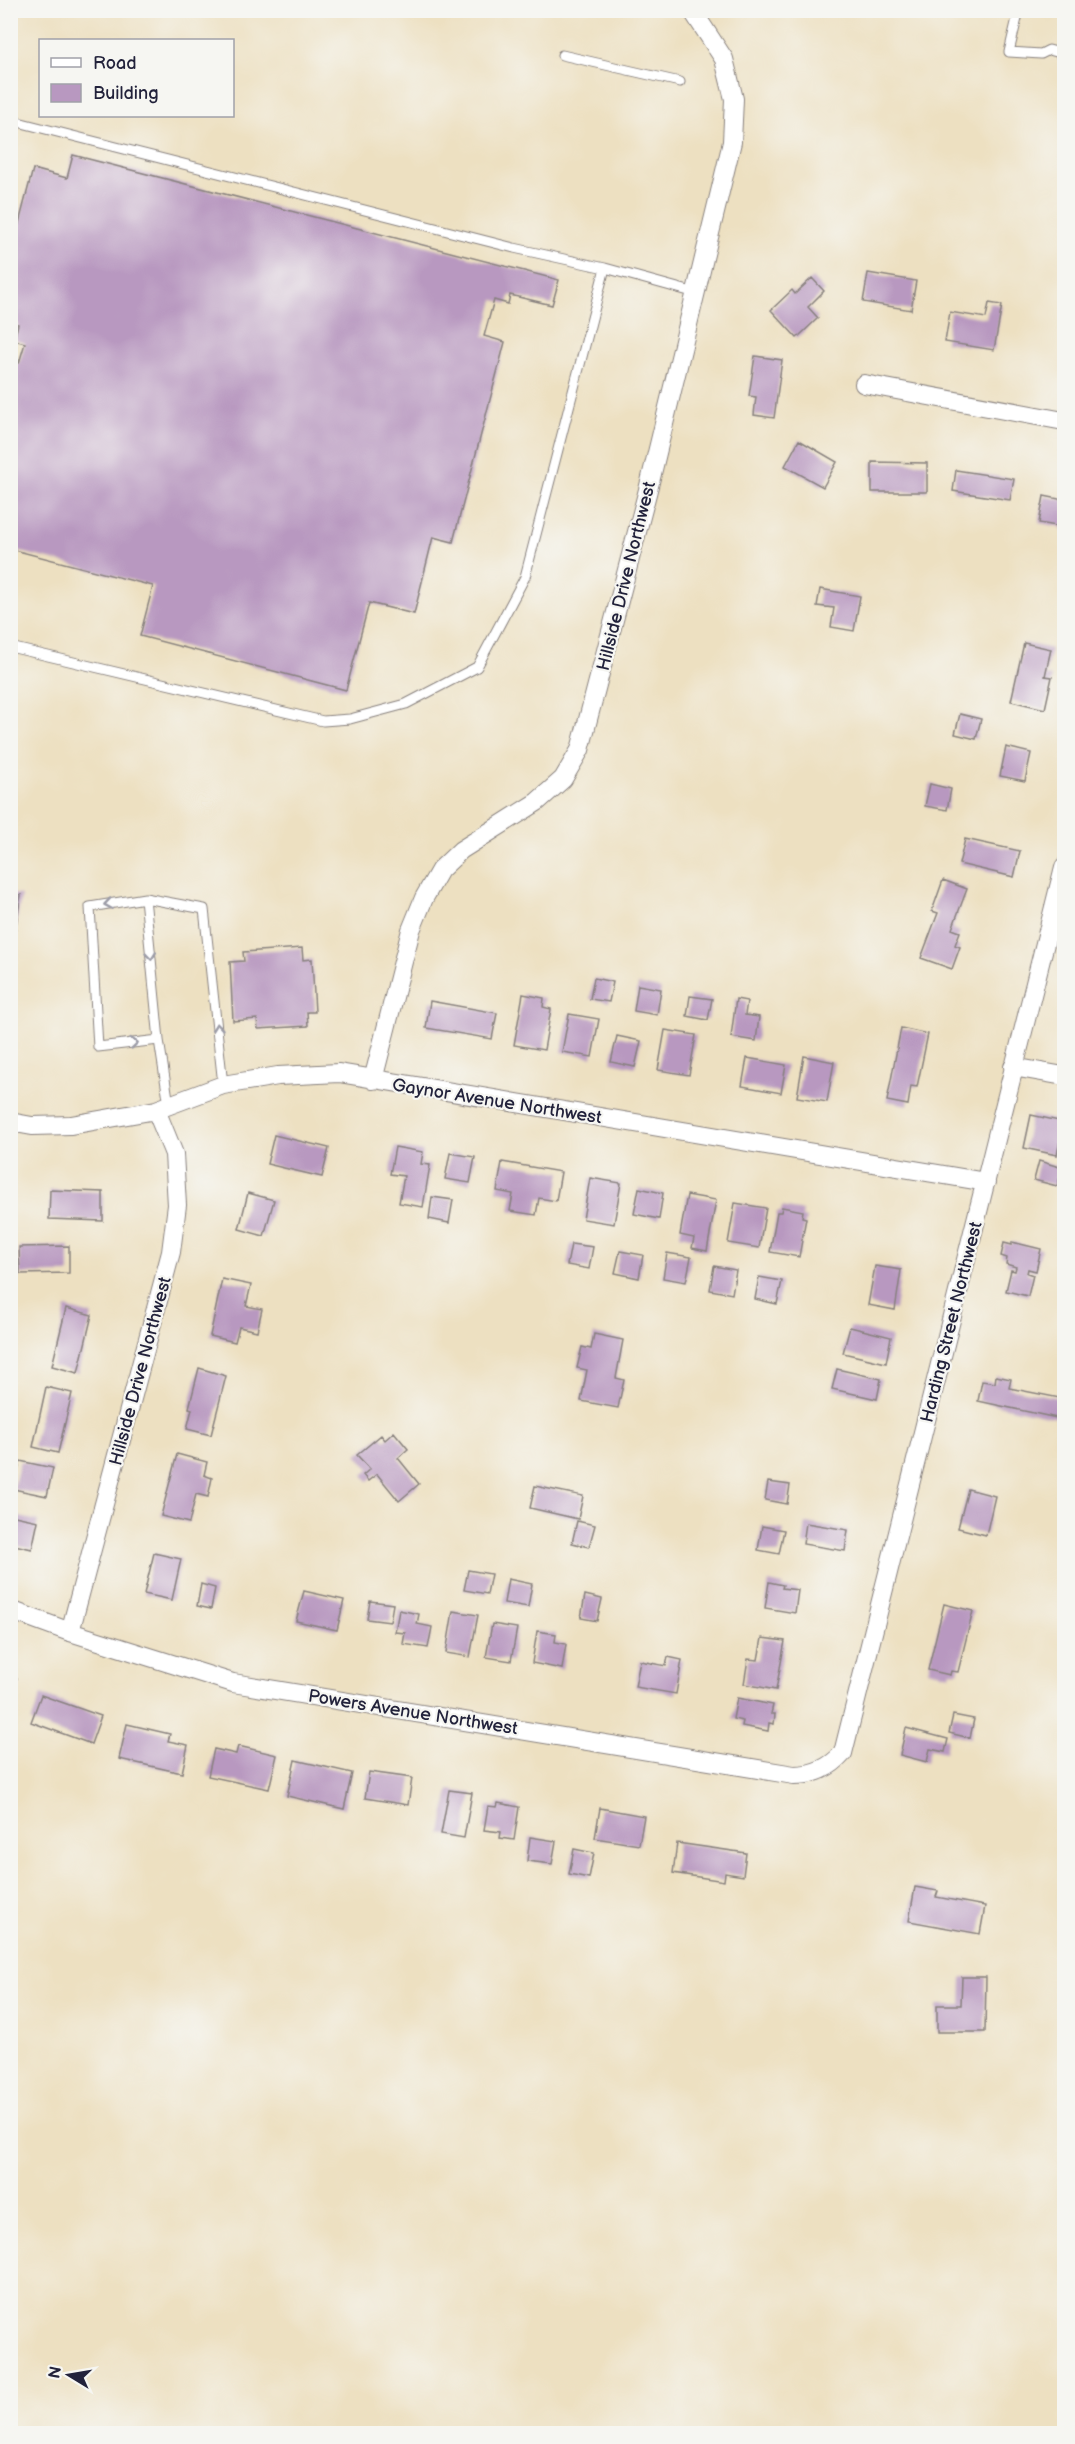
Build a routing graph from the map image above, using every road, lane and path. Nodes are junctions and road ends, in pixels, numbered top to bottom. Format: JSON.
{"nodes":[{"id":1,"x":692,"y":10,"type":"edge"},
{"id":2,"x":1019,"y":10,"type":"edge"},
{"id":3,"x":1065,"y":54,"type":"edge"},
{"id":4,"x":562,"y":55,"type":"dead end"},
{"id":5,"x":680,"y":82,"type":"dead end"},
{"id":6,"x":10,"y":120,"type":"edge"},
{"id":7,"x":605,"y":268,"type":"junction"},
{"id":8,"x":696,"y":293,"type":"junction"},
{"id":9,"x":864,"y":384,"type":"dead end"},
{"id":10,"x":1065,"y":420,"type":"edge"},
{"id":11,"x":10,"y":647,"type":"edge"},
{"id":12,"x":1065,"y":867,"type":"edge"},
{"id":13,"x":145,"y":898,"type":"junction"},
{"id":14,"x":159,"y":1040,"type":"junction"},
{"id":15,"x":1013,"y":1067,"type":"junction"},
{"id":16,"x":1065,"y":1076,"type":"edge"},
{"id":17,"x":372,"y":1080,"type":"junction"},
{"id":18,"x":223,"y":1085,"type":"junction"},
{"id":19,"x":163,"y":1107,"type":"junction"},
{"id":20,"x":10,"y":1122,"type":"edge"},
{"id":21,"x":986,"y":1182,"type":"junction"},
{"id":22,"x":10,"y":1610,"type":"edge"},
{"id":23,"x":70,"y":1632,"type":"junction"},
{"id":24,"x":825,"y":1769,"type":"joint"}],
"edges":[{"from":1,"to":8,"type":"street","name":"Hillside Drive Northwest"},
{"from":2,"to":3,"type":"lane"},
{"from":4,"to":5,"type":"lane"},
{"from":6,"to":7,"type":"lane"},
{"from":7,"to":8,"type":"lane"},
{"from":7,"to":11,"type":"lane"},
{"from":8,"to":17,"type":"street","name":"Hillside Drive Northwest"},
{"from":9,"to":10,"type":"street"},
{"from":12,"to":15,"type":"street","name":"Harding Street Northwest"},
{"from":13,"to":14,"type":"lane","one_way":true},
{"from":13,"to":14,"type":"lane","one_way":true},
{"from":18,"to":13,"type":"lane","one_way":true},
{"from":14,"to":19,"type":"lane"},
{"from":15,"to":16,"type":"street"},
{"from":15,"to":21,"type":"street","name":"Harding Street Northwest"},
{"from":17,"to":18,"type":"street","name":"Gaynor Avenue Northwest"},
{"from":17,"to":21,"type":"street","name":"Gaynor Avenue Northwest"},
{"from":18,"to":19,"type":"street","name":"Gaynor Avenue Northwest"},
{"from":19,"to":20,"type":"street","name":"Gaynor Avenue Northwest"},
{"from":19,"to":23,"type":"street","name":"Hillside Drive Northwest"},
{"from":21,"to":24,"type":"street","name":"Harding Street Northwest"},
{"from":22,"to":23,"type":"street","name":"Powers Avenue Northwest"},
{"from":23,"to":24,"type":"street","name":"Powers Avenue Northwest"}]}
